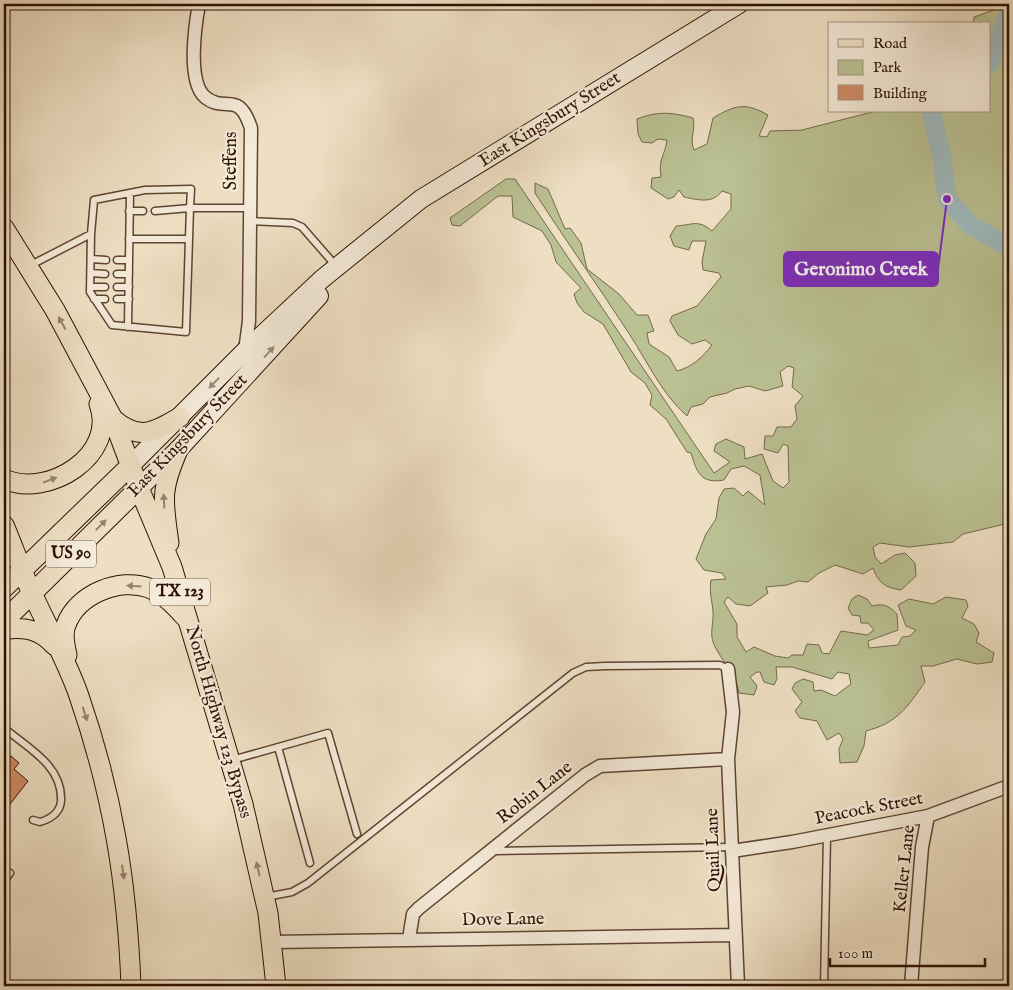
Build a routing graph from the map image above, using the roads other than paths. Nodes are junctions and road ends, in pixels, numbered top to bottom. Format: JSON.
{"nodes":[{"id":1,"x":199,"y":4,"type":"edge"},
{"id":2,"x":739,"y":4,"type":"edge"},
{"id":3,"x":130,"y":193,"type":"junction"},
{"id":4,"x":190,"y":208,"type":"junction"},
{"id":5,"x":129,"y":211,"type":"junction"},
{"id":6,"x":143,"y":211,"type":"dead end"},
{"id":7,"x":155,"y":211,"type":"dead end"},
{"id":8,"x":249,"y":214,"type":"junction"},
{"id":9,"x":4,"y":228,"type":"edge"},
{"id":10,"x":91,"y":234,"type":"junction"},
{"id":11,"x":129,"y":238,"type":"junction"},
{"id":12,"x":189,"y":239,"type":"junction"},
{"id":13,"x":365,"y":243,"type":"junction"},
{"id":14,"x":91,"y":259,"type":"junction"},
{"id":15,"x":106,"y":260,"type":"dead end"},
{"id":16,"x":117,"y":260,"type":"dead end"},
{"id":17,"x":129,"y":260,"type":"junction"},
{"id":18,"x":27,"y":266,"type":"junction"},
{"id":19,"x":337,"y":267,"type":"junction"},
{"id":20,"x":90,"y":273,"type":"junction"},
{"id":21,"x":105,"y":274,"type":"dead end"},
{"id":22,"x":117,"y":274,"type":"dead end"},
{"id":23,"x":129,"y":274,"type":"junction"},
{"id":24,"x":90,"y":287,"type":"junction"},
{"id":25,"x":105,"y":287,"type":"dead end"},
{"id":26,"x":117,"y":287,"type":"dead end"},
{"id":27,"x":129,"y":287,"type":"junction"},
{"id":28,"x":94,"y":299,"type":"junction"},
{"id":29,"x":106,"y":299,"type":"dead end"},
{"id":30,"x":117,"y":299,"type":"dead end"},
{"id":31,"x":128,"y":299,"type":"junction"},
{"id":32,"x":128,"y":327,"type":"junction"},
{"id":33,"x":77,"y":350,"type":"junction"},
{"id":34,"x":245,"y":351,"type":"junction"},
{"id":35,"x":180,"y":417,"type":"junction"},
{"id":36,"x":114,"y":419,"type":"junction"},
{"id":37,"x":178,"y":450,"type":"junction"},
{"id":38,"x":130,"y":466,"type":"junction"},
{"id":39,"x":4,"y":480,"type":"edge"},
{"id":40,"x":139,"y":488,"type":"junction"},
{"id":41,"x":4,"y":525,"type":"edge"},
{"id":42,"x":172,"y":567,"type":"junction"},
{"id":43,"x":23,"y":571,"type":"junction"},
{"id":44,"x":4,"y":588,"type":"edge"},
{"id":45,"x":32,"y":593,"type":"junction"},
{"id":46,"x":188,"y":619,"type":"junction"},
{"id":47,"x":4,"y":621,"type":"edge"},
{"id":48,"x":4,"y":630,"type":"edge"},
{"id":49,"x":60,"y":652,"type":"junction"},
{"id":50,"x":728,"y":669,"type":"joint"},
{"id":51,"x":78,"y":693,"type":"junction"},
{"id":52,"x":4,"y":728,"type":"edge"},
{"id":53,"x":278,"y":747,"type":"junction"},
{"id":54,"x":728,"y":759,"type":"junction"},
{"id":55,"x":230,"y":760,"type":"junction"},
{"id":56,"x":1009,"y":786,"type":"edge"},
{"id":57,"x":928,"y":816,"type":"junction"},
{"id":58,"x":33,"y":820,"type":"dead end"},
{"id":59,"x":357,"y":834,"type":"dead end"},
{"id":60,"x":827,"y":836,"type":"junction"},
{"id":61,"x":732,"y":849,"type":"junction"},
{"id":62,"x":490,"y":851,"type":"junction"},
{"id":63,"x":310,"y":863,"type":"dead end"},
{"id":64,"x":10,"y":873,"type":"dead end"},
{"id":65,"x":4,"y":881,"type":"edge"},
{"id":66,"x":265,"y":898,"type":"junction"},
{"id":67,"x":735,"y":935,"type":"junction"},
{"id":68,"x":409,"y":939,"type":"junction"},
{"id":69,"x":272,"y":942,"type":"junction"},
{"id":70,"x":132,"y":986,"type":"edge"},
{"id":71,"x":276,"y":986,"type":"edge"},
{"id":72,"x":738,"y":986,"type":"edge"},
{"id":73,"x":824,"y":986,"type":"edge"},
{"id":74,"x":911,"y":986,"type":"edge"}],
"edges":[{"from":1,"to":8,"type":"street","name":"Steffens"},
{"from":2,"to":13,"type":"main road","name":"East Kingsbury Street","number":"US 90"},
{"from":3,"to":4,"type":"lane"},
{"from":3,"to":5,"type":"lane"},
{"from":3,"to":10,"type":"lane"},
{"from":4,"to":7,"type":"lane"},
{"from":4,"to":8,"type":"lane"},
{"from":4,"to":12,"type":"lane"},
{"from":5,"to":6,"type":"lane"},
{"from":5,"to":11,"type":"lane"},
{"from":8,"to":19,"type":"lane"},
{"from":8,"to":34,"type":"street","name":"Steffens"},
{"from":9,"to":18,"type":"main road","name":"North Highway 123 Bypass","number":"TX 123"},
{"from":10,"to":14,"type":"lane"},
{"from":10,"to":18,"type":"lane"},
{"from":11,"to":12,"type":"lane"},
{"from":11,"to":17,"type":"lane"},
{"from":12,"to":32,"type":"lane"},
{"from":13,"to":19,"type":"main road","name":"East Kingsbury Street","number":"US 90"},
{"from":37,"to":13,"type":"main road","name":"East Kingsbury Street","number":"US 90","one_way":true},
{"from":14,"to":15,"type":"lane"},
{"from":14,"to":20,"type":"lane"},
{"from":16,"to":17,"type":"lane"},
{"from":17,"to":23,"type":"lane"},
{"from":33,"to":18,"type":"main road","name":"North Highway 123 Bypass","number":"TX 123","one_way":true},
{"from":19,"to":34,"type":"main road","name":"East Kingsbury Street","number":"US 90"},
{"from":20,"to":21,"type":"lane"},
{"from":20,"to":24,"type":"lane"},
{"from":22,"to":23,"type":"lane"},
{"from":23,"to":27,"type":"lane"},
{"from":24,"to":25,"type":"lane"},
{"from":24,"to":28,"type":"lane"},
{"from":26,"to":27,"type":"lane"},
{"from":27,"to":31,"type":"lane"},
{"from":28,"to":29,"type":"lane"},
{"from":28,"to":32,"type":"lane"},
{"from":30,"to":31,"type":"lane"},
{"from":31,"to":32,"type":"lane"},
{"from":33,"to":36,"type":"main road","name":"North Highway 123 Bypass","number":"TX 123"},
{"from":39,"to":33,"type":"main road","one_way":true},
{"from":34,"to":35,"type":"main road","name":"East Kingsbury Street","number":"US 90","one_way":true},
{"from":35,"to":36,"type":"main road"},
{"from":35,"to":38,"type":"main road","name":"East Kingsbury Street","number":"US 90"},
{"from":36,"to":38,"type":"main road","name":"North Highway 123 Bypass","number":"TX 123"},
{"from":37,"to":40,"type":"main road","name":"East Kingsbury Street","number":"US 90"},
{"from":42,"to":37,"type":"main road","one_way":true},
{"from":38,"to":40,"type":"main road","name":"North Highway 123 Bypass","number":"TX 123"},
{"from":38,"to":43,"type":"main road","name":"East Kingsbury Street","number":"US 90"},
{"from":40,"to":42,"type":"main road","name":"North Highway 123 Bypass","number":"TX 123"},
{"from":45,"to":40,"type":"main road","name":"East Kingsbury Street","number":"US 90","one_way":true},
{"from":41,"to":43,"type":"main road"},
{"from":42,"to":46,"type":"main road","name":"North Highway 123 Bypass","number":"TX 123"},
{"from":43,"to":44,"type":"main road","name":"East Kingsbury Street","number":"US 90"},
{"from":43,"to":45,"type":"main road"},
{"from":45,"to":47,"type":"main road","name":"East Kingsbury Street","number":"US 90"},
{"from":45,"to":49,"type":"main road"},
{"from":46,"to":51,"type":"main road","one_way":true},
{"from":46,"to":55,"type":"main road","name":"North Highway 123 Bypass","number":"TX 123"},
{"from":48,"to":49,"type":"main road"},
{"from":49,"to":51,"type":"main road"},
{"from":50,"to":54,"type":"street","name":"Quail Lane"},
{"from":50,"to":66,"type":"lane"},
{"from":51,"to":70,"type":"main road","one_way":true},
{"from":52,"to":58,"type":"lane"},
{"from":53,"to":55,"type":"lane"},
{"from":53,"to":59,"type":"lane"},
{"from":53,"to":63,"type":"lane"},
{"from":54,"to":61,"type":"street","name":"Quail Lane"},
{"from":54,"to":62,"type":"street","name":"Robin Lane"},
{"from":66,"to":55,"type":"main road","name":"North Highway 123 Bypass","number":"TX 123","one_way":true},
{"from":56,"to":57,"type":"street","name":"Peacock Street"},
{"from":57,"to":60,"type":"street","name":"Peacock Street"},
{"from":57,"to":74,"type":"street","name":"Keller Lane"},
{"from":60,"to":61,"type":"street","name":"Peacock Street"},
{"from":60,"to":73,"type":"lane"},
{"from":61,"to":62,"type":"lane"},
{"from":61,"to":67,"type":"street","name":"Quail Lane"},
{"from":62,"to":68,"type":"street","name":"Robin Lane"},
{"from":64,"to":65,"type":"lane"},
{"from":66,"to":69,"type":"main road","name":"North Highway 123 Bypass","number":"TX 123"},
{"from":67,"to":68,"type":"street","name":"Dove Lane"},
{"from":67,"to":72,"type":"street","name":"Quail Lane"},
{"from":68,"to":69,"type":"street","name":"Dove Lane"},
{"from":69,"to":71,"type":"main road","name":"North Highway 123 Bypass","number":"TX 123"}]}
